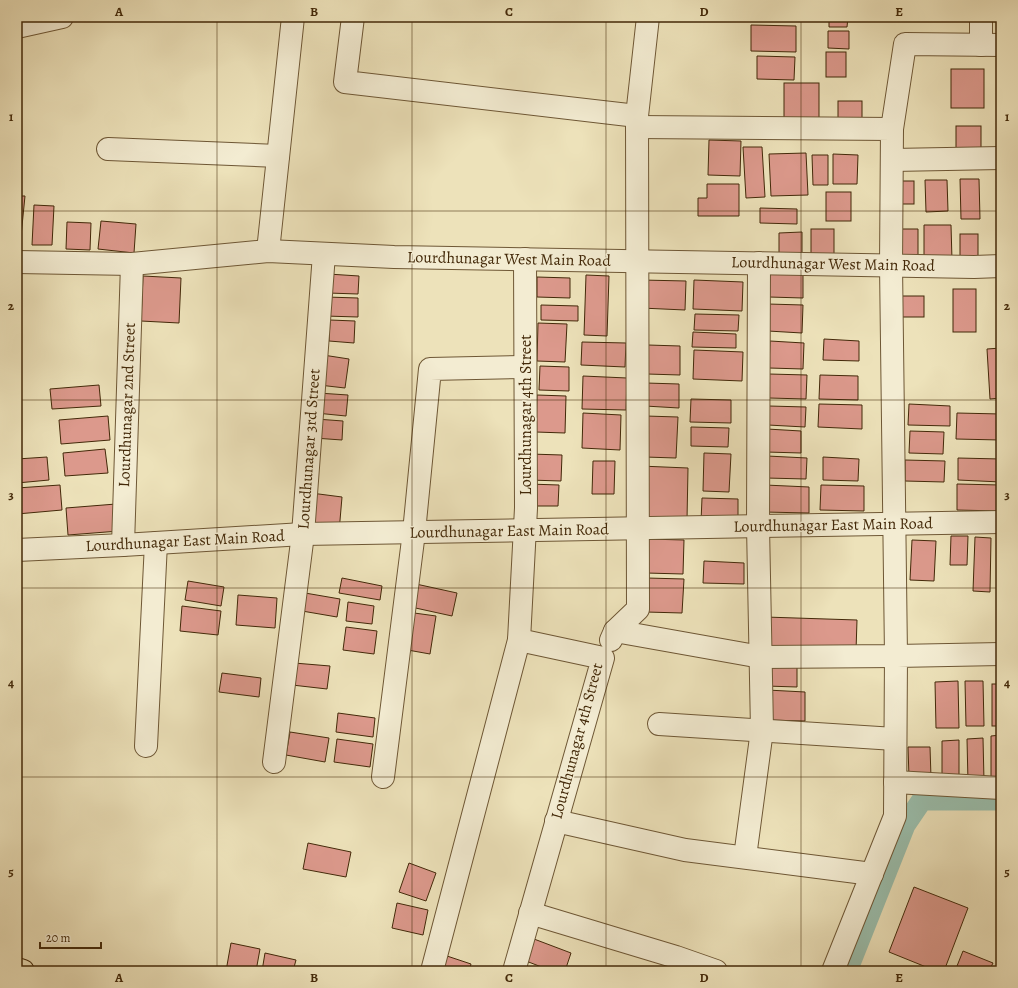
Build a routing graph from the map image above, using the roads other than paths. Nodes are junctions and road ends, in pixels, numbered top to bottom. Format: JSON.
{"nodes":[{"id":1,"x":62,"y":17,"type":"edge"},
{"id":2,"x":293,"y":17,"type":"edge"},
{"id":3,"x":353,"y":17,"type":"edge"},
{"id":4,"x":648,"y":17,"type":"edge"},
{"id":5,"x":981,"y":17,"type":"edge"},
{"id":6,"x":17,"y":27,"type":"edge"},
{"id":7,"x":991,"y":45,"type":"edge"},
{"id":8,"x":637,"y":122,"type":"junction"},
{"id":9,"x":892,"y":129,"type":"junction"},
{"id":10,"x":108,"y":149,"type":"dead end"},
{"id":11,"x":278,"y":156,"type":"junction"},
{"id":12,"x":1001,"y":158,"type":"edge"},
{"id":13,"x":892,"y":160,"type":"junction"},
{"id":14,"x":268,"y":251,"type":"junction"},
{"id":15,"x":324,"y":254,"type":"junction"},
{"id":16,"x":525,"y":259,"type":"junction"},
{"id":17,"x":638,"y":261,"type":"junction"},
{"id":18,"x":17,"y":262,"type":"edge"},
{"id":19,"x":759,"y":263,"type":"junction"},
{"id":20,"x":132,"y":264,"type":"junction"},
{"id":21,"x":891,"y":265,"type":"junction"},
{"id":22,"x":1001,"y":266,"type":"edge"},
{"id":23,"x":525,"y":367,"type":"junction"},
{"id":24,"x":1001,"y":522,"type":"edge"},
{"id":25,"x":894,"y":524,"type":"junction"},
{"id":26,"x":758,"y":526,"type":"junction"},
{"id":27,"x":638,"y":528,"type":"junction"},
{"id":28,"x":525,"y":530,"type":"junction"},
{"id":29,"x":414,"y":532,"type":"junction"},
{"id":30,"x":303,"y":534,"type":"junction"},
{"id":31,"x":156,"y":543,"type":"junction"},
{"id":32,"x":123,"y":545,"type":"junction"},
{"id":33,"x":17,"y":550,"type":"edge"},
{"id":34,"x":615,"y":631,"type":"junction"},
{"id":35,"x":519,"y":640,"type":"junction"},
{"id":36,"x":1001,"y":654,"type":"edge"},
{"id":37,"x":896,"y":656,"type":"junction"},
{"id":38,"x":760,"y":657,"type":"junction"},
{"id":39,"x":602,"y":658,"type":"junction"},
{"id":40,"x":659,"y":724,"type":"dead end"},
{"id":41,"x":762,"y":730,"type":"junction"},
{"id":42,"x":895,"y":739,"type":"junction"},
{"id":43,"x":146,"y":746,"type":"dead end"},
{"id":44,"x":274,"y":762,"type":"dead end"},
{"id":45,"x":384,"y":776,"type":"dead end"},
{"id":46,"x":895,"y":782,"type":"junction"},
{"id":47,"x":1001,"y":788,"type":"edge"},
{"id":48,"x":556,"y":821,"type":"junction"},
{"id":49,"x":745,"y":857,"type":"junction"},
{"id":50,"x":872,"y":874,"type":"junction"},
{"id":51,"x":530,"y":913,"type":"junction"},
{"id":52,"x":17,"y":969,"type":"edge"},
{"id":53,"x":23,"y":971,"type":"edge"},
{"id":54,"x":432,"y":971,"type":"edge"},
{"id":55,"x":514,"y":971,"type":"edge"},
{"id":56,"x":716,"y":971,"type":"edge"},
{"id":57,"x":833,"y":971,"type":"edge"}],
"edges":[{"from":1,"to":6,"type":"street"},
{"from":2,"to":11,"type":"street"},
{"from":3,"to":8,"type":"street"},
{"from":4,"to":8,"type":"street"},
{"from":5,"to":7,"type":"street"},
{"from":7,"to":9,"type":"street"},
{"from":8,"to":9,"type":"street"},
{"from":8,"to":17,"type":"street"},
{"from":9,"to":13,"type":"street"},
{"from":10,"to":11,"type":"street"},
{"from":11,"to":14,"type":"street"},
{"from":12,"to":13,"type":"street"},
{"from":13,"to":21,"type":"street"},
{"from":14,"to":15,"type":"street","name":"Lourdhunagar West Main Road"},
{"from":14,"to":20,"type":"street","name":"Lourdhunagar West Main Road"},
{"from":15,"to":16,"type":"street","name":"Lourdhunagar West Main Road"},
{"from":15,"to":30,"type":"street","name":"Lourdhunagar 3rd Street"},
{"from":16,"to":17,"type":"street","name":"Lourdhunagar West Main Road"},
{"from":16,"to":23,"type":"street","name":"Lourdhunagar 4th Street"},
{"from":17,"to":19,"type":"street","name":"Lourdhunagar West Main Road"},
{"from":17,"to":27,"type":"street"},
{"from":18,"to":20,"type":"street","name":"Lourdhunagar West Main Road"},
{"from":19,"to":21,"type":"street","name":"Lourdhunagar West Main Road"},
{"from":19,"to":26,"type":"street"},
{"from":20,"to":32,"type":"street","name":"Lourdhunagar 2nd Street"},
{"from":21,"to":22,"type":"street","name":"Lourdhunagar West Main Road"},
{"from":21,"to":25,"type":"street"},
{"from":23,"to":28,"type":"street","name":"Lourdhunagar 4th Street"},
{"from":23,"to":29,"type":"street"},
{"from":24,"to":25,"type":"street","name":"Lourdhunagar East Main Road"},
{"from":25,"to":26,"type":"street","name":"Lourdhunagar East Main Road"},
{"from":25,"to":37,"type":"street"},
{"from":26,"to":27,"type":"street","name":"Lourdhunagar East Main Road"},
{"from":26,"to":38,"type":"street"},
{"from":27,"to":28,"type":"street","name":"Lourdhunagar East Main Road"},
{"from":27,"to":34,"type":"street"},
{"from":28,"to":29,"type":"street","name":"Lourdhunagar East Main Road"},
{"from":28,"to":35,"type":"street","name":"Lourdhunagar 4th Street"},
{"from":29,"to":30,"type":"street","name":"Lourdhunagar East Main Road"},
{"from":29,"to":45,"type":"street"},
{"from":30,"to":31,"type":"street","name":"Lourdhunagar East Main Road"},
{"from":30,"to":44,"type":"street","name":"Lourdhunagar 3rd Street"},
{"from":31,"to":32,"type":"street","name":"Lourdhunagar East Main Road"},
{"from":31,"to":43,"type":"street"},
{"from":32,"to":33,"type":"street","name":"Lourdhunagar East Main Road"},
{"from":34,"to":38,"type":"street"},
{"from":34,"to":39,"type":"street"},
{"from":35,"to":39,"type":"street","name":"Lourdhunagar 4th Street"},
{"from":35,"to":54,"type":"street"},
{"from":36,"to":37,"type":"street"},
{"from":37,"to":38,"type":"street"},
{"from":37,"to":42,"type":"street"},
{"from":38,"to":41,"type":"street"},
{"from":39,"to":48,"type":"street","name":"Lourdhunagar 4th Street"},
{"from":40,"to":41,"type":"street"},
{"from":41,"to":42,"type":"street"},
{"from":41,"to":49,"type":"street"},
{"from":42,"to":46,"type":"street"},
{"from":46,"to":47,"type":"street"},
{"from":46,"to":50,"type":"street"},
{"from":48,"to":49,"type":"street"},
{"from":48,"to":51,"type":"street","name":"Lourdhunagar 4th Street"},
{"from":49,"to":50,"type":"street"},
{"from":50,"to":57,"type":"street"},
{"from":51,"to":55,"type":"street","name":"Lourdhunagar 4th Street"},
{"from":51,"to":56,"type":"street"},
{"from":52,"to":53,"type":"main road"}]}
